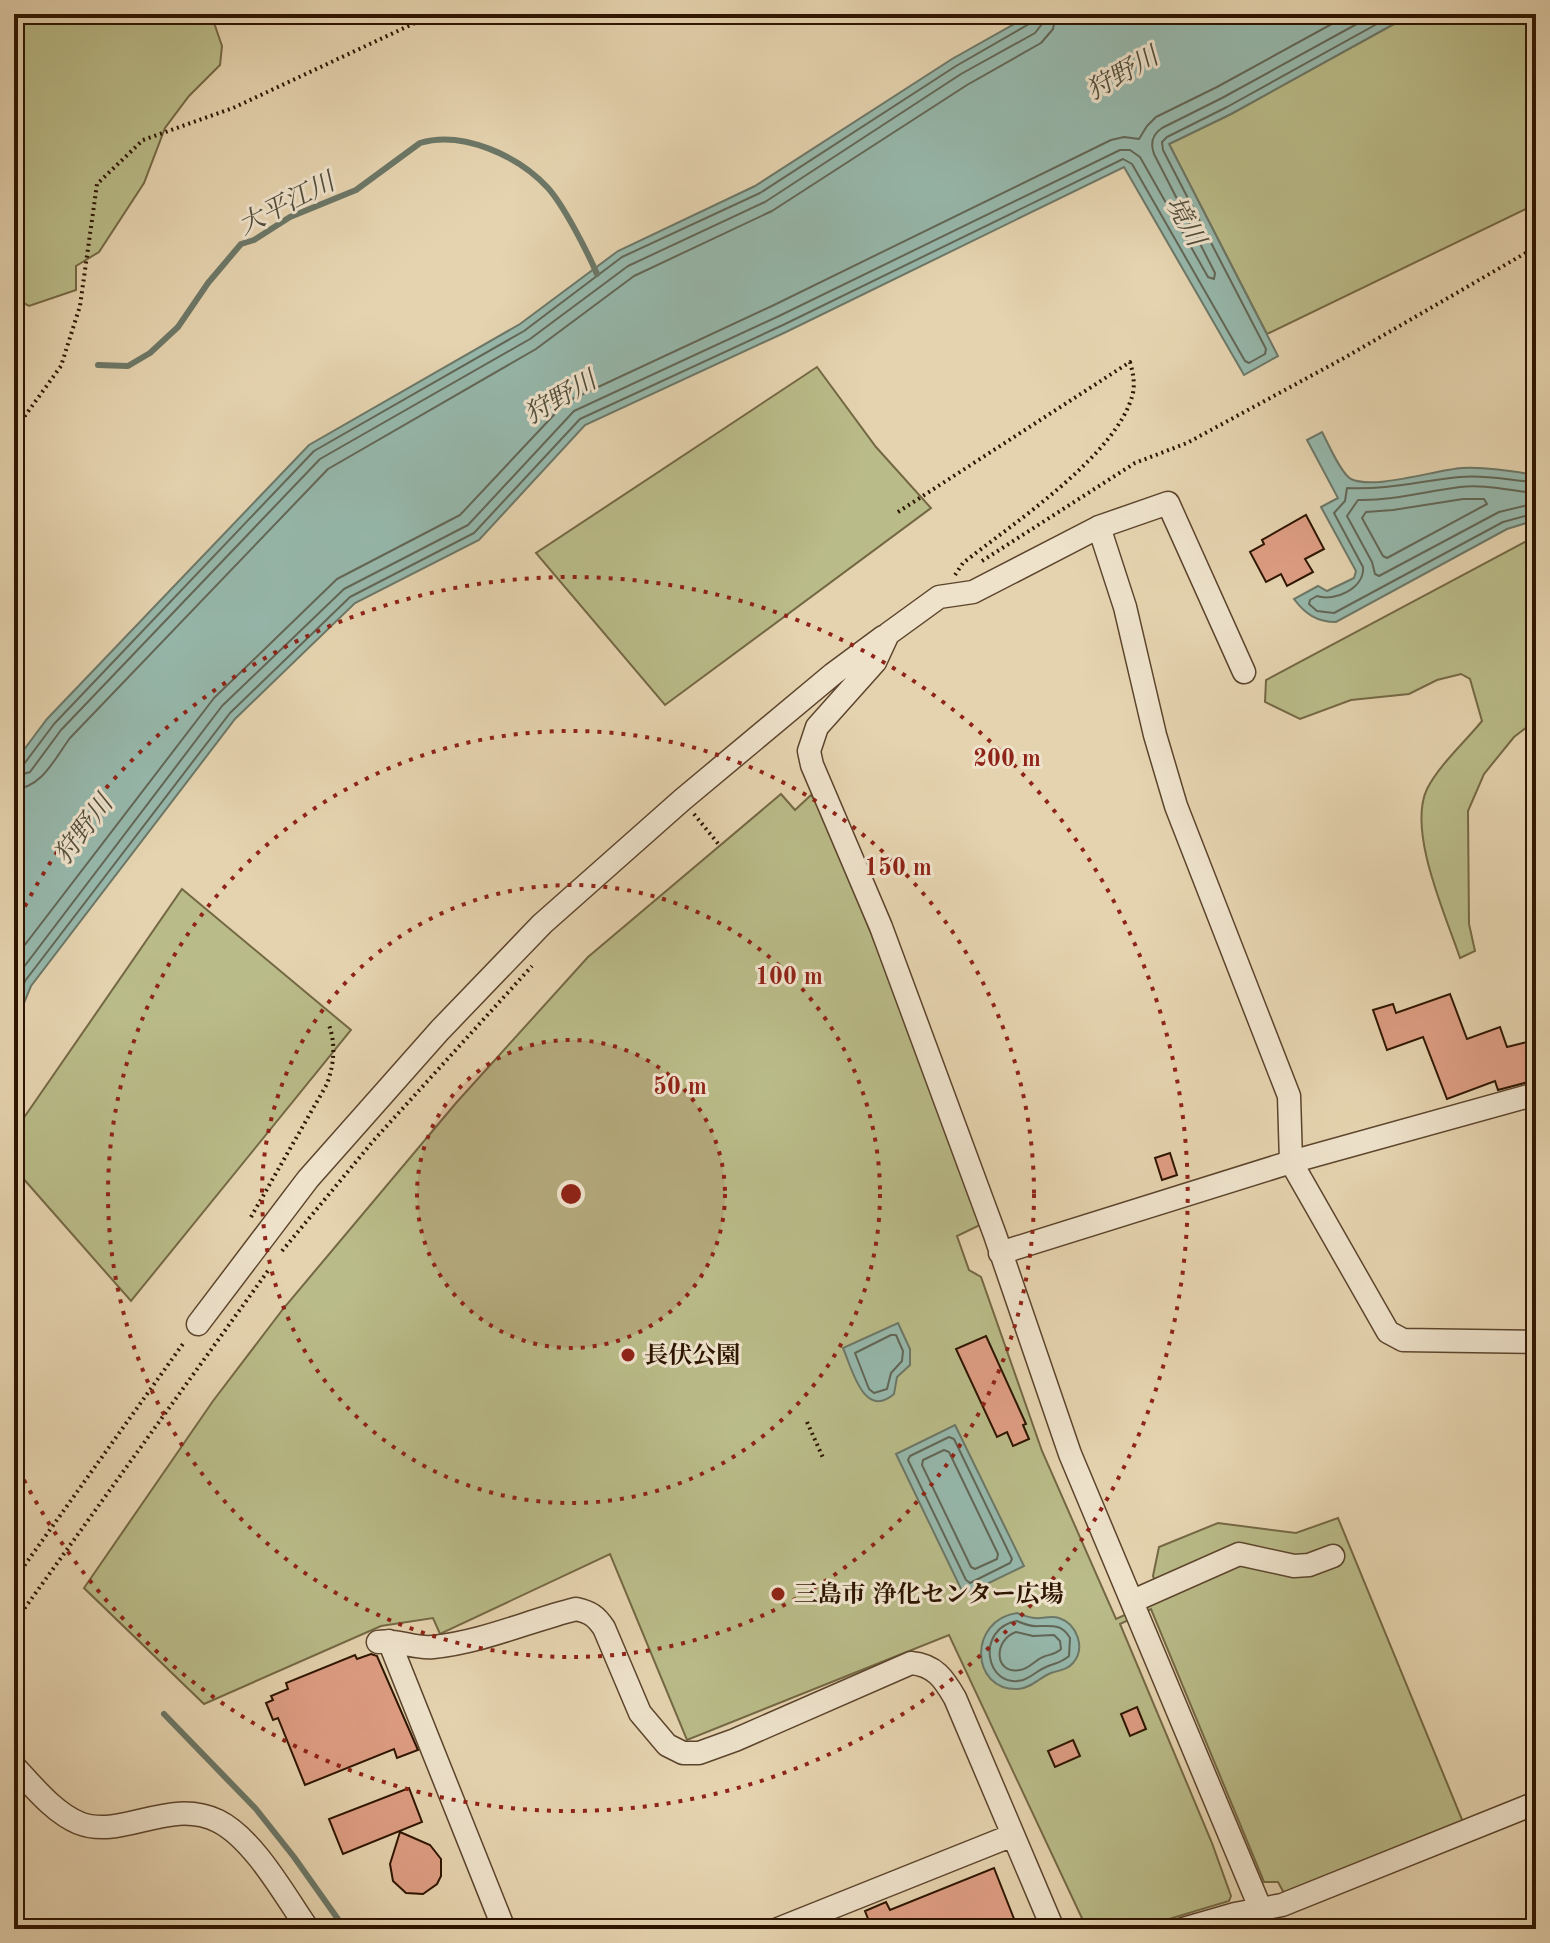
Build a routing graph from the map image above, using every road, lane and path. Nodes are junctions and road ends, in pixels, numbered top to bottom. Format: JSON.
{"nodes":[{"id":1,"x":434,"y":14,"type":"edge"},
{"id":2,"x":1536,"y":247,"type":"edge"},
{"id":3,"x":14,"y":431,"type":"edge"},
{"id":4,"x":898,"y":512,"type":"dead end"},
{"id":5,"x":1099,"y":527,"type":"junction"},
{"id":6,"x":972,"y":570,"type":"dead end"},
{"id":7,"x":939,"y":597,"type":"junction"},
{"id":8,"x":888,"y":634,"type":"junction"},
{"id":9,"x":1244,"y":672,"type":"dead end"},
{"id":10,"x":682,"y":800,"type":"junction"},
{"id":11,"x":720,"y":846,"type":"dead end"},
{"id":12,"x":534,"y":963,"type":"dead end"},
{"id":13,"x":329,"y":1025,"type":"dead end"},
{"id":14,"x":1536,"y":1094,"type":"edge"},
{"id":15,"x":1291,"y":1162,"type":"junction"},
{"id":16,"x":247,"y":1226,"type":"dead end"},
{"id":17,"x":1000,"y":1253,"type":"junction"},
{"id":18,"x":198,"y":1324,"type":"joint"},
{"id":19,"x":1536,"y":1342,"type":"edge"},
{"id":20,"x":807,"y":1422,"type":"dead end"},
{"id":21,"x":824,"y":1460,"type":"dead end"},
{"id":22,"x":1333,"y":1556,"type":"dead end"},
{"id":23,"x":14,"y":1580,"type":"edge"},
{"id":24,"x":1133,"y":1601,"type":"junction"},
{"id":25,"x":14,"y":1623,"type":"edge"},
{"id":26,"x":14,"y":1766,"type":"edge"},
{"id":27,"x":1536,"y":1803,"type":"edge"},
{"id":28,"x":1013,"y":1835,"type":"junction"},
{"id":29,"x":1265,"y":1919,"type":"edge"},
{"id":30,"x":308,"y":1929,"type":"edge"},
{"id":31,"x":504,"y":1929,"type":"edge"},
{"id":32,"x":778,"y":1929,"type":"edge"},
{"id":33,"x":1053,"y":1929,"type":"edge"},
{"id":34,"x":1183,"y":1929,"type":"edge"}],
"edges":[{"from":1,"to":3,"type":"path"},
{"from":2,"to":6,"type":"path"},
{"from":4,"to":7,"type":"path"},
{"from":5,"to":7,"type":"street"},
{"from":5,"to":9,"type":"street"},
{"from":5,"to":15,"type":"street"},
{"from":7,"to":8,"type":"street"},
{"from":8,"to":10,"type":"street"},
{"from":8,"to":17,"type":"street"},
{"from":10,"to":11,"type":"path"},
{"from":10,"to":18,"type":"street"},
{"from":12,"to":25,"type":"path"},
{"from":13,"to":16,"type":"path"},
{"from":14,"to":15,"type":"street"},
{"from":15,"to":17,"type":"street"},
{"from":15,"to":19,"type":"street"},
{"from":17,"to":24,"type":"street"},
{"from":18,"to":23,"type":"path"},
{"from":20,"to":21,"type":"path"},
{"from":22,"to":24,"type":"street"},
{"from":24,"to":29,"type":"street"},
{"from":26,"to":30,"type":"street"},
{"from":27,"to":29,"type":"street"},
{"from":28,"to":31,"type":"street"},
{"from":28,"to":32,"type":"street"},
{"from":28,"to":33,"type":"street"},
{"from":29,"to":34,"type":"street"}]}
